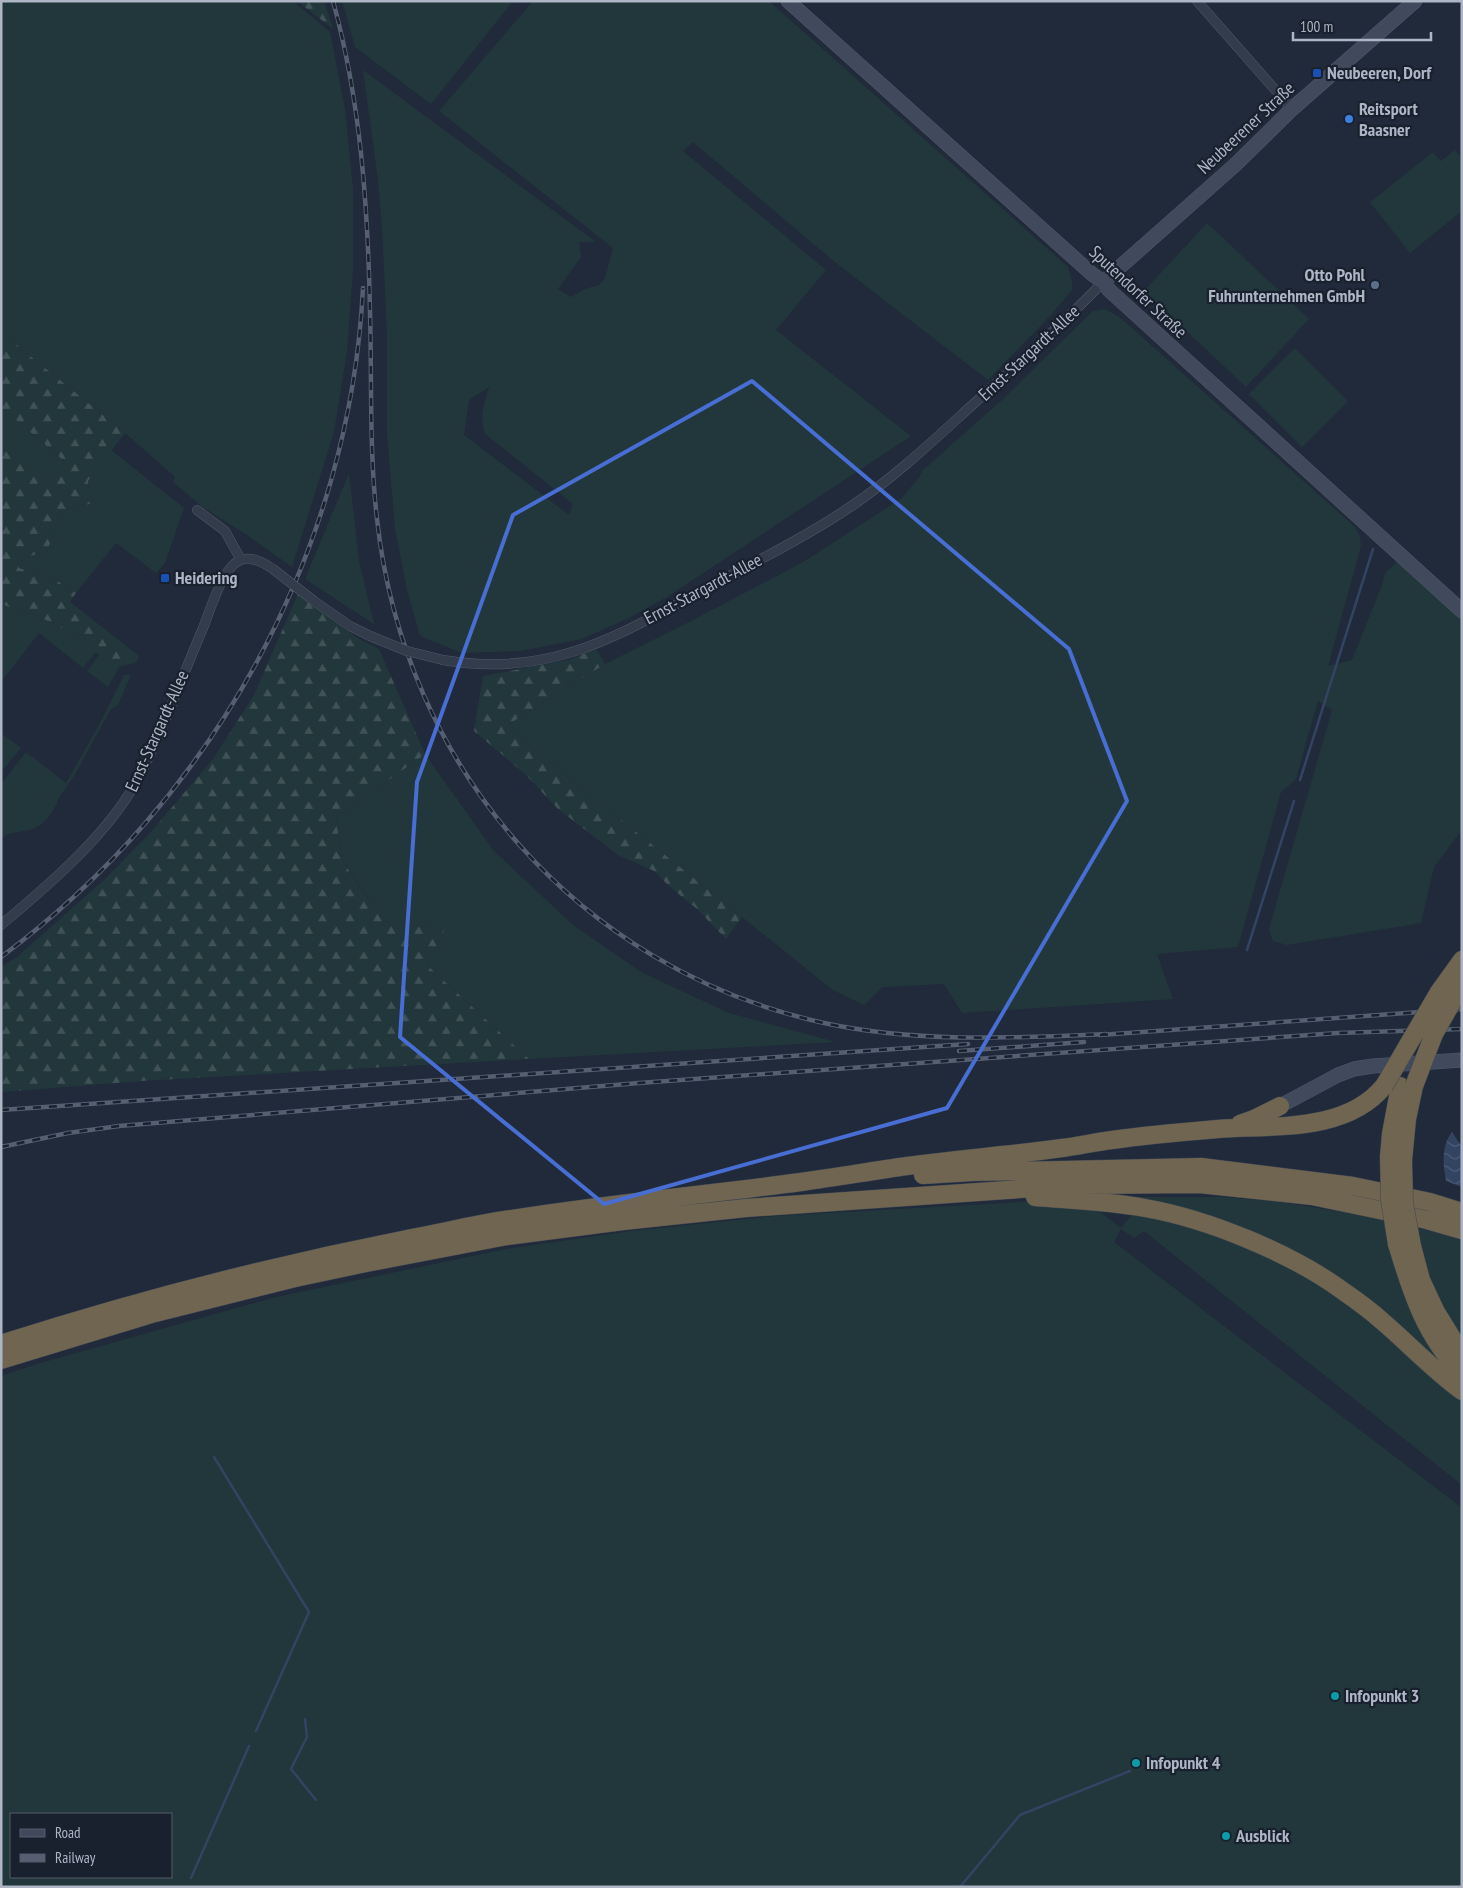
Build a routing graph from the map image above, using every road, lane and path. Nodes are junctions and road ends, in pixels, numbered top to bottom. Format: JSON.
{"nodes":[{"id":1,"x":1197,"y":1,"type":"edge"},
{"id":2,"x":1415,"y":1,"type":"edge"},
{"id":3,"x":792,"y":2,"type":"edge"},
{"id":4,"x":1292,"y":109,"type":"junction"},
{"id":5,"x":1103,"y":282,"type":"junction"},
{"id":6,"x":197,"y":510,"type":"dead end"},
{"id":7,"x":241,"y":560,"type":"junction"},
{"id":8,"x":1462,"y":611,"type":"edge"},
{"id":9,"x":1,"y":925,"type":"edge"},
{"id":10,"x":1462,"y":960,"type":"edge"},
{"id":11,"x":1452,"y":992,"type":"edge"},
{"id":12,"x":1462,"y":1060,"type":"edge"},
{"id":13,"x":1399,"y":1086,"type":"junction"},
{"id":14,"x":1280,"y":1106,"type":"joint"},
{"id":15,"x":1222,"y":1129,"type":"junction"},
{"id":16,"x":803,"y":1182,"type":"junction"},
{"id":17,"x":967,"y":1192,"type":"junction"},
{"id":18,"x":1462,"y":1212,"type":"edge"},
{"id":19,"x":1462,"y":1230,"type":"edge"},
{"id":20,"x":1405,"y":1245,"type":"junction"},
{"id":21,"x":1,"y":1344,"type":"edge"},
{"id":22,"x":1462,"y":1354,"type":"edge"},
{"id":23,"x":1,"y":1360,"type":"edge"},
{"id":24,"x":1462,"y":1374,"type":"edge"},
{"id":25,"x":1462,"y":1391,"type":"edge"}],
"edges":[{"from":1,"to":4,"type":"street"},
{"from":2,"to":4,"type":"main road","name":"Neubeerener Straße"},
{"from":3,"to":5,"type":"main road","name":"Sputendorfer Straße"},
{"from":4,"to":5,"type":"main road","name":"Neubeerener Straße"},
{"from":5,"to":7,"type":"street","name":"Ernst-Stargardt-Allee","bridge":true},
{"from":5,"to":8,"type":"main road","name":"Sputendorfer Straße"},
{"from":6,"to":7,"type":"street"},
{"from":7,"to":9,"type":"street","name":"Ernst-Stargardt-Allee"},
{"from":10,"to":11,"type":"highway"},
{"from":11,"to":13,"type":"highway","bridge":true},
{"from":11,"to":13,"type":"highway","bridge":true},
{"from":12,"to":14,"type":"main road"},
{"from":13,"to":15,"type":"highway"},
{"from":13,"to":20,"type":"highway","bridge":true},
{"from":14,"to":15,"type":"highway"},
{"from":15,"to":16,"type":"highway"},
{"from":16,"to":18,"type":"highway"},
{"from":16,"to":21,"type":"highway"},
{"from":17,"to":19,"type":"highway"},
{"from":17,"to":23,"type":"highway"},
{"from":17,"to":25,"type":"highway"},
{"from":20,"to":22,"type":"highway"},
{"from":20,"to":24,"type":"highway"}]}
